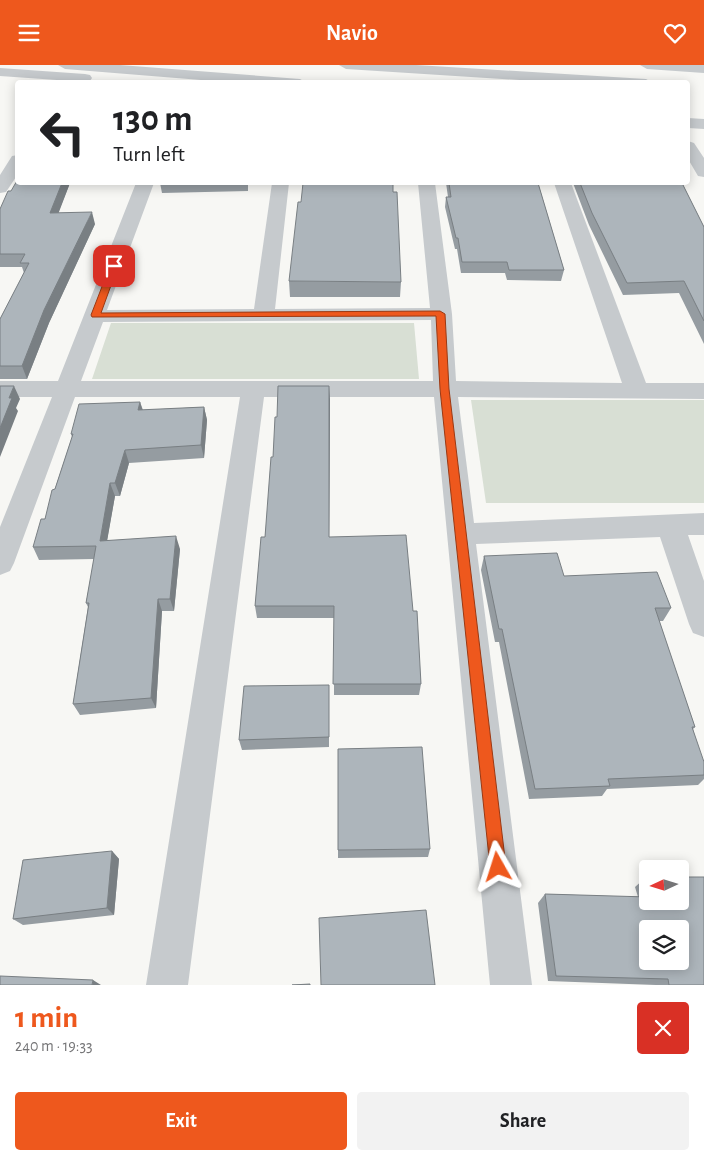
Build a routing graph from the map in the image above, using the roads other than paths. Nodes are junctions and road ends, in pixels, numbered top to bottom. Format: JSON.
{"nodes":[{"id":1,"x":65,"y":65,"type":"edge"},
{"id":2,"x":346,"y":65,"type":"edge"},
{"id":3,"x":647,"y":65,"type":"edge"},
{"id":4,"x":378,"y":66,"type":"edge"},
{"id":5,"x":704,"y":69,"type":"edge"},
{"id":6,"x":0,"y":72,"type":"edge"},
{"id":7,"x":106,"y":80,"type":"edge"},
{"id":8,"x":261,"y":80,"type":"edge"},
{"id":9,"x":599,"y":80,"type":"edge"},
{"id":10,"x":690,"y":110,"type":"edge"},
{"id":11,"x":704,"y":111,"type":"edge"},
{"id":12,"x":690,"y":123,"type":"edge"},
{"id":13,"x":704,"y":124,"type":"edge"},
{"id":14,"x":692,"y":149,"type":"edge"},
{"id":15,"x":15,"y":165,"type":"edge"},
{"id":16,"x":704,"y":172,"type":"edge"},
{"id":17,"x":144,"y":185,"type":"edge"},
{"id":18,"x":280,"y":185,"type":"edge"},
{"id":19,"x":426,"y":185,"type":"edge"},
{"id":20,"x":564,"y":185,"type":"edge"},
{"id":21,"x":0,"y":189,"type":"edge"},
{"id":22,"x":440,"y":314,"type":"junction"},
{"id":23,"x":95,"y":315,"type":"junction"},
{"id":24,"x":264,"y":315,"type":"junction"},
{"id":25,"x":0,"y":389,"type":"edge"},
{"id":26,"x":67,"y":389,"type":"junction"},
{"id":27,"x":254,"y":389,"type":"junction"},
{"id":28,"x":445,"y":389,"type":"junction"},
{"id":29,"x":637,"y":391,"type":"junction"},
{"id":30,"x":704,"y":391,"type":"edge"},
{"id":31,"x":670,"y":524,"type":"junction"},
{"id":32,"x":704,"y":524,"type":"edge"},
{"id":33,"x":462,"y":534,"type":"junction"},
{"id":34,"x":0,"y":563,"type":"edge"},
{"id":35,"x":704,"y":624,"type":"edge"},
{"id":36,"x":167,"y":985,"type":"edge"},
{"id":37,"x":511,"y":985,"type":"edge"}],
"edges":[{"from":1,"to":8,"type":"street"},
{"from":2,"to":4,"type":"street"},
{"from":3,"to":5,"type":"street"},
{"from":4,"to":9,"type":"street"},
{"from":6,"to":7,"type":"street"},
{"from":10,"to":11,"type":"street"},
{"from":12,"to":13,"type":"street"},
{"from":14,"to":16,"type":"street"},
{"from":15,"to":21,"type":"street"},
{"from":17,"to":23,"type":"street"},
{"from":18,"to":24,"type":"street"},
{"from":19,"to":22,"type":"street"},
{"from":20,"to":29,"type":"street"},
{"from":22,"to":24,"type":"street"},
{"from":22,"to":28,"type":"street"},
{"from":23,"to":24,"type":"street"},
{"from":23,"to":26,"type":"street"},
{"from":25,"to":26,"type":"street"},
{"from":26,"to":27,"type":"street"},
{"from":26,"to":34,"type":"street"},
{"from":27,"to":28,"type":"street"},
{"from":27,"to":36,"type":"street"},
{"from":28,"to":29,"type":"street"},
{"from":28,"to":33,"type":"street"},
{"from":29,"to":30,"type":"street"},
{"from":31,"to":32,"type":"street"},
{"from":31,"to":33,"type":"street"},
{"from":31,"to":35,"type":"street"},
{"from":33,"to":37,"type":"street"}]}
